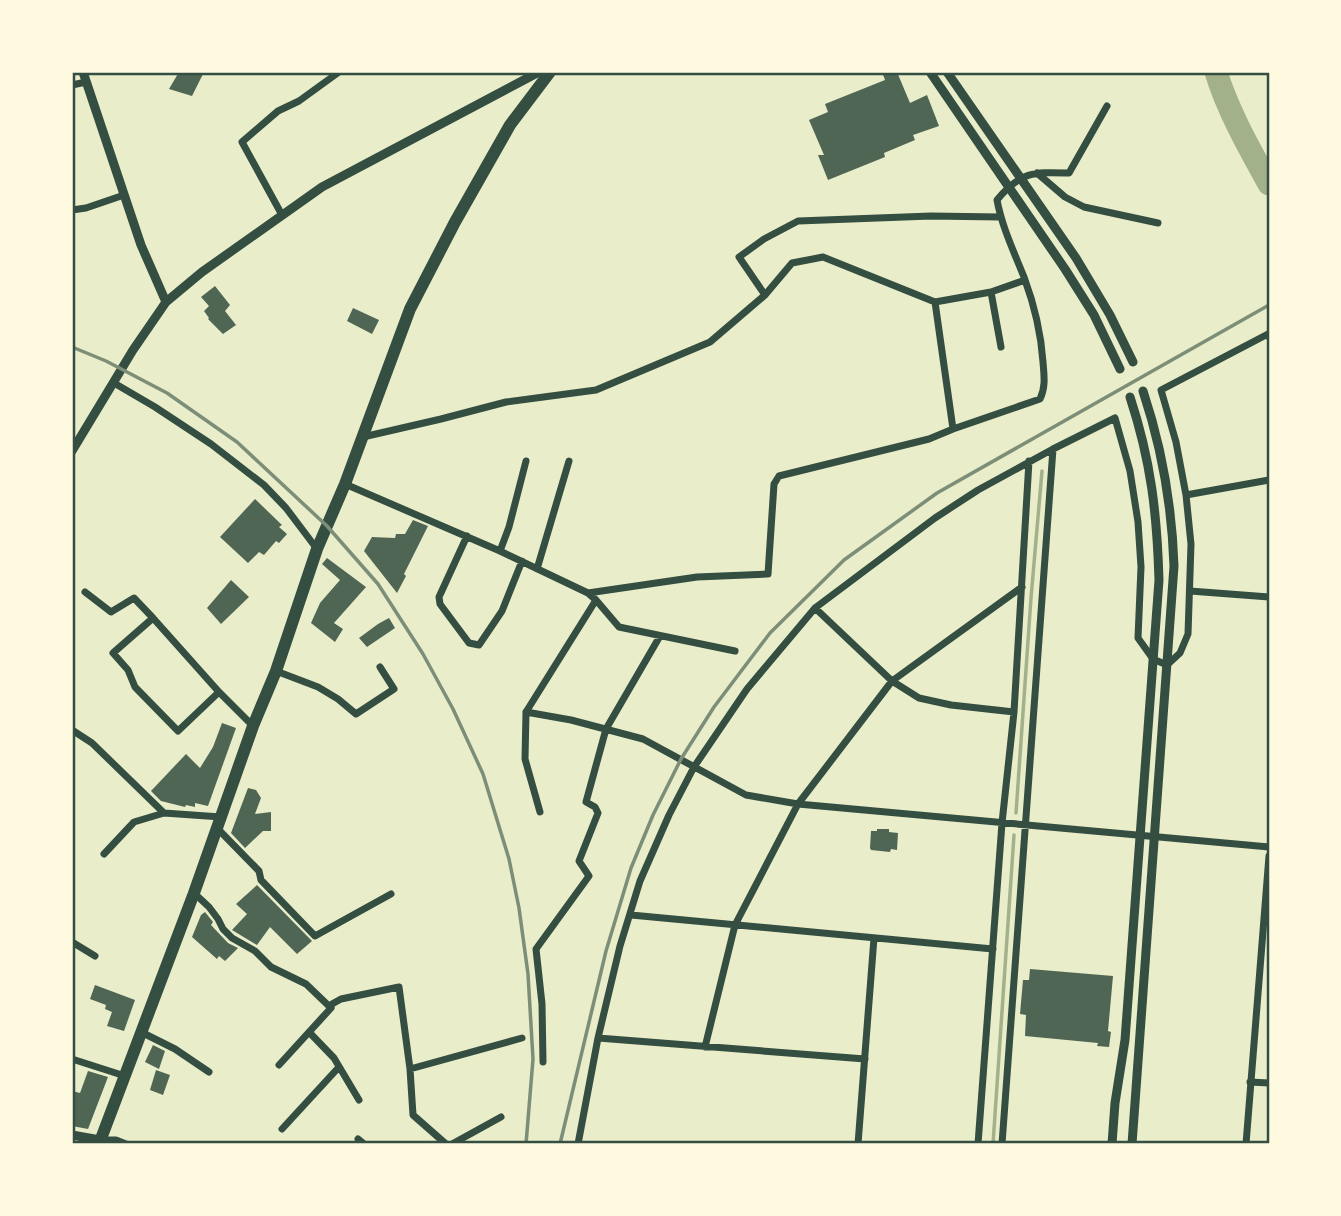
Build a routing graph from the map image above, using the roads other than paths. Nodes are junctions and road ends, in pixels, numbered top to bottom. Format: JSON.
{"nodes":[{"id":1,"x":340,"y":72,"type":"edge"},
{"id":2,"x":540,"y":72,"type":"edge"},
{"id":3,"x":550,"y":72,"type":"edge"},
{"id":4,"x":930,"y":72,"type":"edge"},
{"id":5,"x":947,"y":72,"type":"edge"},
{"id":6,"x":84,"y":77,"type":"edge"},
{"id":7,"x":72,"y":85,"type":"edge"},
{"id":8,"x":1107,"y":106,"type":"dead end"},
{"id":9,"x":1036,"y":172,"type":"junction"},
{"id":10,"x":1021,"y":178,"type":"junction"},
{"id":11,"x":1009,"y":187,"type":"junction"},
{"id":12,"x":124,"y":195,"type":"junction"},
{"id":13,"x":72,"y":210,"type":"edge"},
{"id":14,"x":282,"y":215,"type":"junction"},
{"id":15,"x":1000,"y":217,"type":"junction"},
{"id":16,"x":1158,"y":223,"type":"dead end"},
{"id":17,"x":1025,"y":281,"type":"junction"},
{"id":18,"x":991,"y":292,"type":"junction"},
{"id":19,"x":765,"y":295,"type":"junction"},
{"id":20,"x":166,"y":302,"type":"junction"},
{"id":21,"x":935,"y":302,"type":"junction"},
{"id":22,"x":1269,"y":337,"type":"edge"},
{"id":23,"x":1001,"y":347,"type":"dead end"},
{"id":24,"x":1133,"y":362,"type":"dead end"},
{"id":25,"x":1120,"y":369,"type":"dead end"},
{"id":26,"x":114,"y":383,"type":"junction"},
{"id":27,"x":1143,"y":391,"type":"dead end"},
{"id":28,"x":1130,"y":397,"type":"dead end"},
{"id":29,"x":953,"y":429,"type":"junction"},
{"id":30,"x":362,"y":437,"type":"junction"},
{"id":31,"x":1053,"y":449,"type":"junction"},
{"id":32,"x":72,"y":451,"type":"edge"},
{"id":33,"x":526,"y":461,"type":"dead end"},
{"id":34,"x":569,"y":461,"type":"dead end"},
{"id":35,"x":1029,"y":461,"type":"junction"},
{"id":36,"x":1269,"y":480,"type":"edge"},
{"id":37,"x":345,"y":484,"type":"junction"},
{"id":38,"x":1186,"y":495,"type":"junction"},
{"id":39,"x":467,"y":536,"type":"junction"},
{"id":40,"x":317,"y":549,"type":"junction"},
{"id":41,"x":500,"y":551,"type":"junction"},
{"id":42,"x":522,"y":561,"type":"junction"},
{"id":43,"x":537,"y":569,"type":"junction"},
{"id":44,"x":1022,"y":587,"type":"junction"},
{"id":45,"x":1190,"y":591,"type":"junction"},
{"id":46,"x":85,"y":592,"type":"dead end"},
{"id":47,"x":588,"y":593,"type":"junction"},
{"id":48,"x":1269,"y":597,"type":"edge"},
{"id":49,"x":596,"y":600,"type":"junction"},
{"id":50,"x":815,"y":608,"type":"junction"},
{"id":51,"x":153,"y":618,"type":"junction"},
{"id":52,"x":660,"y":635,"type":"junction"},
{"id":53,"x":735,"y":651,"type":"dead end"},
{"id":54,"x":1153,"y":659,"type":"junction"},
{"id":55,"x":1167,"y":665,"type":"junction"},
{"id":56,"x":380,"y":667,"type":"dead end"},
{"id":57,"x":276,"y":671,"type":"junction"},
{"id":58,"x":892,"y":681,"type":"junction"},
{"id":59,"x":219,"y":692,"type":"junction"},
{"id":60,"x":526,"y":712,"type":"junction"},
{"id":61,"x":1014,"y":712,"type":"junction"},
{"id":62,"x":253,"y":726,"type":"junction"},
{"id":63,"x":606,"y":729,"type":"junction"},
{"id":64,"x":72,"y":730,"type":"edge"},
{"id":65,"x":694,"y":767,"type":"junction"},
{"id":66,"x":798,"y":804,"type":"junction"},
{"id":67,"x":540,"y":812,"type":"dead end"},
{"id":68,"x":164,"y":813,"type":"junction"},
{"id":69,"x":219,"y":822,"type":"junction"},
{"id":70,"x":1002,"y":823,"type":"junction"},
{"id":71,"x":1025,"y":825,"type":"junction"},
{"id":72,"x":1140,"y":835,"type":"junction"},
{"id":73,"x":1155,"y":837,"type":"junction"},
{"id":74,"x":1269,"y":847,"type":"edge"},
{"id":75,"x":104,"y":854,"type":"dead end"},
{"id":76,"x":1269,"y":856,"type":"edge"},
{"id":77,"x":194,"y":892,"type":"junction"},
{"id":78,"x":391,"y":894,"type":"dead end"},
{"id":79,"x":631,"y":915,"type":"junction"},
{"id":80,"x":734,"y":925,"type":"junction"},
{"id":81,"x":874,"y":938,"type":"junction"},
{"id":82,"x":72,"y":942,"type":"edge"},
{"id":83,"x":993,"y":949,"type":"junction"},
{"id":84,"x":95,"y":956,"type":"dead end"},
{"id":85,"x":1260,"y":964,"type":"junction"},
{"id":86,"x":1269,"y":964,"type":"edge"},
{"id":87,"x":331,"y":1008,"type":"junction"},
{"id":88,"x":141,"y":1032,"type":"junction"},
{"id":89,"x":309,"y":1032,"type":"junction"},
{"id":90,"x":522,"y":1038,"type":"dead end"},
{"id":91,"x":598,"y":1038,"type":"junction"},
{"id":92,"x":705,"y":1047,"type":"junction"},
{"id":93,"x":72,"y":1059,"type":"edge"},
{"id":94,"x":865,"y":1059,"type":"junction"},
{"id":95,"x":543,"y":1062,"type":"dead end"},
{"id":96,"x":279,"y":1065,"type":"dead end"},
{"id":97,"x":339,"y":1067,"type":"junction"},
{"id":98,"x":410,"y":1069,"type":"junction"},
{"id":99,"x":209,"y":1072,"type":"dead end"},
{"id":100,"x":125,"y":1076,"type":"junction"},
{"id":101,"x":1250,"y":1082,"type":"junction"},
{"id":102,"x":1269,"y":1083,"type":"edge"},
{"id":103,"x":359,"y":1100,"type":"dead end"},
{"id":104,"x":501,"y":1117,"type":"dead end"},
{"id":105,"x":282,"y":1129,"type":"dead end"},
{"id":106,"x":72,"y":1135,"type":"edge"},
{"id":107,"x":99,"y":1142,"type":"edge"},
{"id":108,"x":127,"y":1144,"type":"edge"},
{"id":109,"x":446,"y":1144,"type":"edge"},
{"id":110,"x":452,"y":1144,"type":"edge"},
{"id":111,"x":578,"y":1144,"type":"edge"},
{"id":112,"x":859,"y":1144,"type":"edge"},
{"id":113,"x":978,"y":1144,"type":"edge"},
{"id":114,"x":1002,"y":1144,"type":"edge"},
{"id":115,"x":1112,"y":1144,"type":"edge"},
{"id":116,"x":1132,"y":1144,"type":"edge"},
{"id":117,"x":1246,"y":1144,"type":"edge"}],
"edges":[{"from":1,"to":14,"type":"street"},
{"from":2,"to":14,"type":"street"},
{"from":3,"to":30,"type":"highway"},
{"from":4,"to":11,"type":"street"},
{"from":5,"to":10,"type":"street"},
{"from":6,"to":7,"type":"street"},
{"from":6,"to":12,"type":"street"},
{"from":8,"to":9,"type":"street"},
{"from":9,"to":10,"type":"street"},
{"from":9,"to":16,"type":"street"},
{"from":10,"to":11,"type":"street"},
{"from":10,"to":24,"type":"street"},
{"from":11,"to":15,"type":"street"},
{"from":11,"to":25,"type":"street"},
{"from":12,"to":13,"type":"street"},
{"from":12,"to":20,"type":"street"},
{"from":14,"to":20,"type":"street"},
{"from":15,"to":17,"type":"street"},
{"from":15,"to":19,"type":"street"},
{"from":17,"to":18,"type":"street"},
{"from":17,"to":29,"type":"street"},
{"from":18,"to":21,"type":"street"},
{"from":18,"to":23,"type":"street"},
{"from":19,"to":21,"type":"street"},
{"from":19,"to":30,"type":"street"},
{"from":20,"to":26,"type":"street"},
{"from":21,"to":29,"type":"street"},
{"from":22,"to":38,"type":"street"},
{"from":26,"to":32,"type":"street"},
{"from":26,"to":40,"type":"street"},
{"from":27,"to":55,"type":"street"},
{"from":28,"to":54,"type":"street"},
{"from":29,"to":47,"type":"street"},
{"from":30,"to":37,"type":"highway"},
{"from":31,"to":35,"type":"street"},
{"from":31,"to":54,"type":"street"},
{"from":31,"to":71,"type":"street"},
{"from":33,"to":41,"type":"street"},
{"from":34,"to":43,"type":"street"},
{"from":35,"to":44,"type":"street"},
{"from":35,"to":50,"type":"street"},
{"from":36,"to":38,"type":"street"},
{"from":37,"to":39,"type":"street"},
{"from":37,"to":40,"type":"highway"},
{"from":38,"to":45,"type":"street"},
{"from":39,"to":41,"type":"street"},
{"from":39,"to":42,"type":"street"},
{"from":40,"to":57,"type":"highway"},
{"from":41,"to":42,"type":"street"},
{"from":42,"to":43,"type":"street"},
{"from":43,"to":47,"type":"street"},
{"from":44,"to":58,"type":"street"},
{"from":44,"to":61,"type":"street"},
{"from":45,"to":48,"type":"street"},
{"from":45,"to":55,"type":"street"},
{"from":46,"to":51,"type":"street"},
{"from":47,"to":49,"type":"street"},
{"from":49,"to":52,"type":"street"},
{"from":49,"to":60,"type":"street"},
{"from":50,"to":58,"type":"street"},
{"from":50,"to":65,"type":"street"},
{"from":51,"to":59,"type":"street"},
{"from":51,"to":59,"type":"street"},
{"from":52,"to":53,"type":"street"},
{"from":52,"to":63,"type":"street"},
{"from":54,"to":55,"type":"street"},
{"from":54,"to":72,"type":"street"},
{"from":55,"to":73,"type":"street"},
{"from":56,"to":57,"type":"street"},
{"from":57,"to":62,"type":"highway"},
{"from":58,"to":61,"type":"street"},
{"from":58,"to":66,"type":"street"},
{"from":59,"to":62,"type":"street"},
{"from":60,"to":63,"type":"street"},
{"from":60,"to":67,"type":"street"},
{"from":61,"to":70,"type":"street"},
{"from":62,"to":69,"type":"highway"},
{"from":63,"to":65,"type":"street"},
{"from":63,"to":95,"type":"street"},
{"from":64,"to":68,"type":"street"},
{"from":65,"to":66,"type":"street"},
{"from":65,"to":79,"type":"street"},
{"from":66,"to":70,"type":"street"},
{"from":66,"to":80,"type":"street"},
{"from":68,"to":69,"type":"street"},
{"from":68,"to":75,"type":"street"},
{"from":69,"to":77,"type":"highway"},
{"from":69,"to":78,"type":"street"},
{"from":70,"to":71,"type":"street"},
{"from":70,"to":83,"type":"street"},
{"from":71,"to":72,"type":"street"},
{"from":71,"to":114,"type":"street"},
{"from":72,"to":73,"type":"street"},
{"from":72,"to":115,"type":"street"},
{"from":73,"to":74,"type":"street"},
{"from":73,"to":116,"type":"street"},
{"from":76,"to":85,"type":"street"},
{"from":77,"to":87,"type":"street"},
{"from":77,"to":88,"type":"highway"},
{"from":79,"to":80,"type":"street"},
{"from":79,"to":91,"type":"street"},
{"from":80,"to":81,"type":"street"},
{"from":80,"to":92,"type":"street"},
{"from":81,"to":83,"type":"street"},
{"from":81,"to":94,"type":"street"},
{"from":82,"to":84,"type":"street"},
{"from":83,"to":113,"type":"street"},
{"from":85,"to":86,"type":"street"},
{"from":85,"to":101,"type":"street"},
{"from":87,"to":89,"type":"street"},
{"from":87,"to":98,"type":"street"},
{"from":88,"to":99,"type":"street"},
{"from":88,"to":100,"type":"highway"},
{"from":89,"to":96,"type":"street"},
{"from":89,"to":97,"type":"street"},
{"from":90,"to":98,"type":"street"},
{"from":91,"to":92,"type":"street"},
{"from":91,"to":111,"type":"street"},
{"from":92,"to":94,"type":"street"},
{"from":93,"to":100,"type":"street"},
{"from":94,"to":112,"type":"street"},
{"from":97,"to":103,"type":"street"},
{"from":97,"to":105,"type":"street"},
{"from":98,"to":109,"type":"street"},
{"from":100,"to":107,"type":"highway"},
{"from":101,"to":102,"type":"street"},
{"from":101,"to":117,"type":"street"},
{"from":104,"to":110,"type":"street"},
{"from":106,"to":107,"type":"street"},
{"from":107,"to":108,"type":"street"}]}
